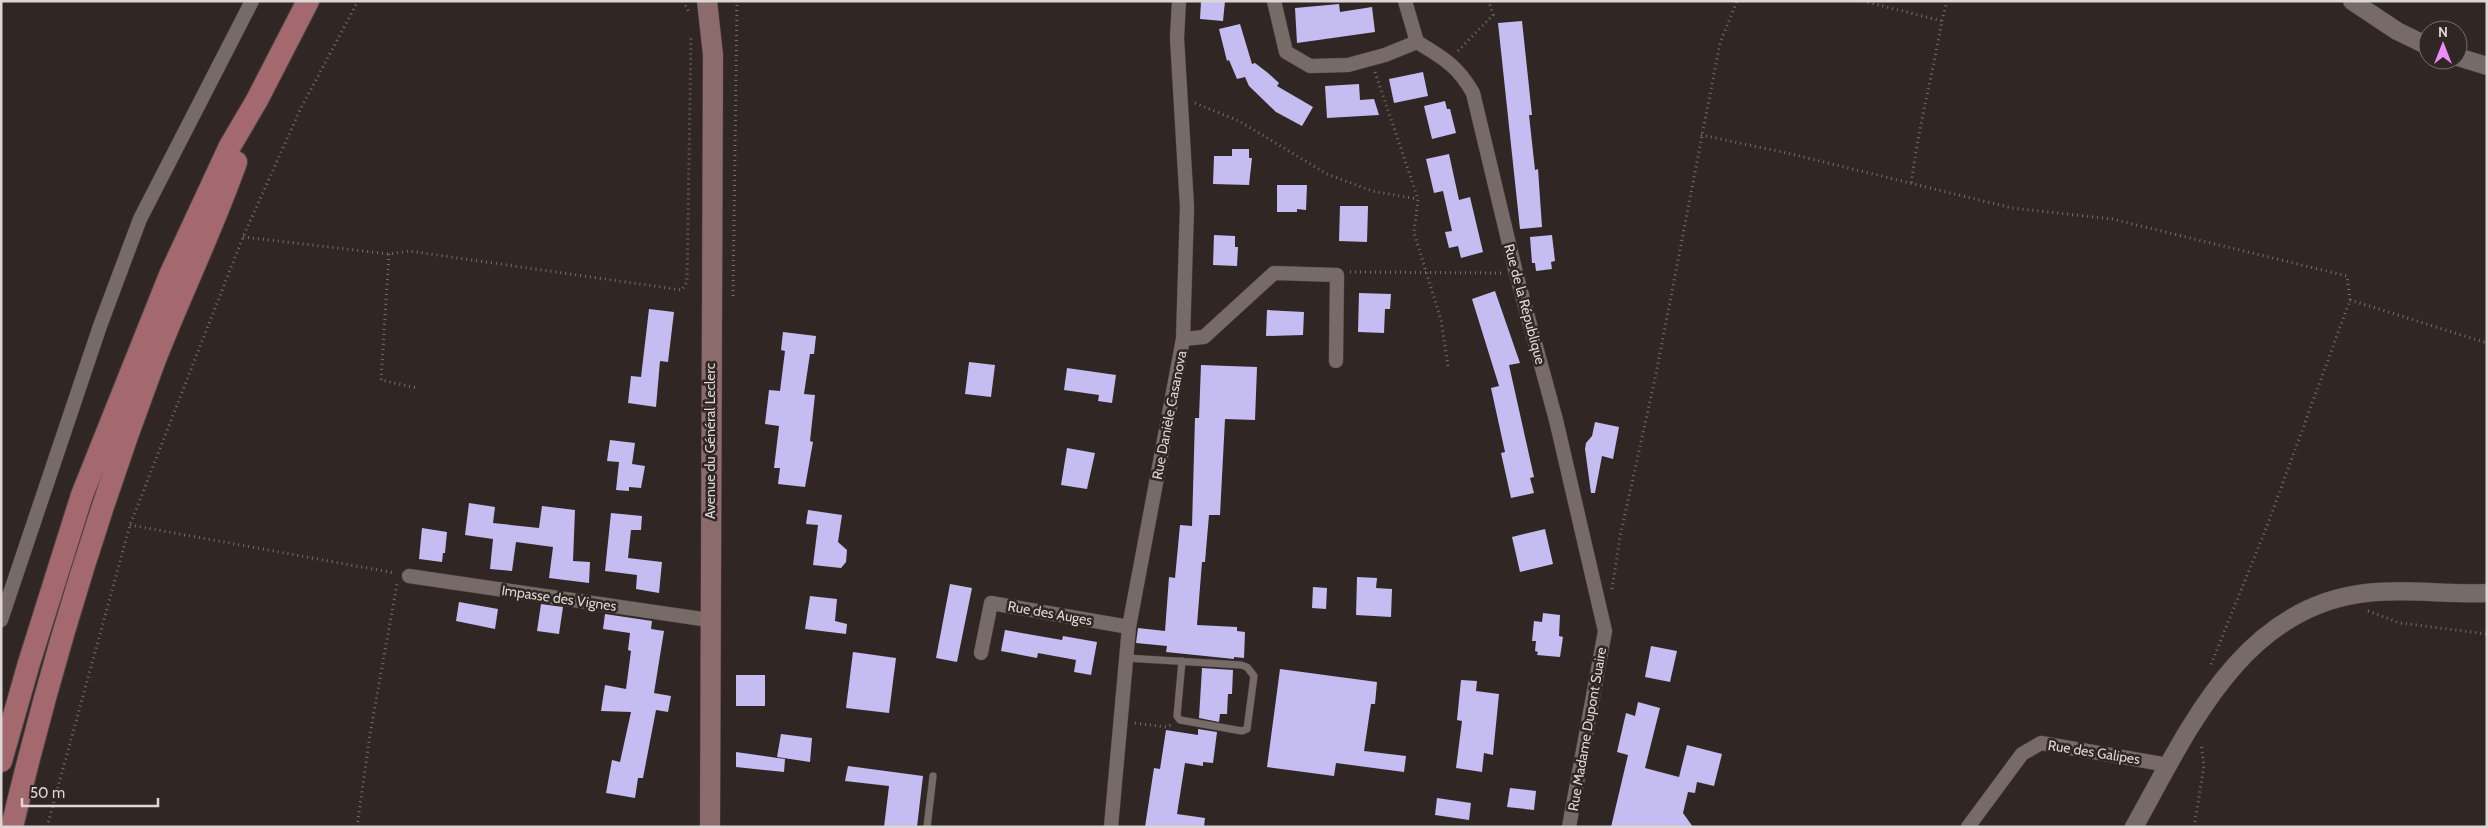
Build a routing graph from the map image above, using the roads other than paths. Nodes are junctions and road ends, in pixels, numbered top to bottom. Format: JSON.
{"nodes":[{"id":1,"x":252,"y":1,"type":"edge"},
{"id":2,"x":308,"y":1,"type":"edge"},
{"id":3,"x":707,"y":1,"type":"edge"},
{"id":4,"x":1179,"y":1,"type":"edge"},
{"id":5,"x":1274,"y":1,"type":"edge"},
{"id":6,"x":1405,"y":1,"type":"edge"},
{"id":7,"x":2352,"y":1,"type":"edge"},
{"id":8,"x":2418,"y":41,"type":"edge"},
{"id":9,"x":1417,"y":42,"type":"junction"},
{"id":10,"x":2468,"y":60,"type":"edge"},
{"id":11,"x":2487,"y":66,"type":"edge"},
{"id":12,"x":258,"y":100,"type":"junction"},
{"id":13,"x":1183,"y":339,"type":"junction"},
{"id":14,"x":1336,"y":361,"type":"dead end"},
{"id":15,"x":408,"y":576,"type":"dead end"},
{"id":16,"x":2487,"y":593,"type":"edge"},
{"id":17,"x":1,"y":620,"type":"edge"},
{"id":18,"x":709,"y":620,"type":"junction"},
{"id":19,"x":1129,"y":627,"type":"junction"},
{"id":20,"x":1605,"y":631,"type":"joint"},
{"id":21,"x":981,"y":653,"type":"dead end"},
{"id":22,"x":1126,"y":658,"type":"junction"},
{"id":23,"x":1182,"y":661,"type":"junction"},
{"id":24,"x":1,"y":761,"type":"edge"},
{"id":25,"x":2168,"y":765,"type":"junction"},
{"id":26,"x":933,"y":776,"type":"dead end"},
{"id":27,"x":12,"y":827,"type":"edge"},
{"id":28,"x":710,"y":827,"type":"edge"},
{"id":29,"x":928,"y":827,"type":"edge"},
{"id":30,"x":1111,"y":827,"type":"edge"},
{"id":31,"x":1569,"y":827,"type":"edge"},
{"id":32,"x":1968,"y":827,"type":"edge"},
{"id":33,"x":2134,"y":827,"type":"edge"}],
"edges":[{"from":1,"to":17,"type":"street"},
{"from":2,"to":12,"type":"main road"},
{"from":3,"to":18,"type":"main road","name":"Avenue du Général Leclerc"},
{"from":4,"to":13,"type":"street","name":"Rue Danièle Casanova"},
{"from":5,"to":9,"type":"street"},
{"from":6,"to":9,"type":"street"},
{"from":7,"to":8,"type":"street"},
{"from":9,"to":20,"type":"street","name":"Rue de la République"},
{"from":10,"to":11,"type":"street"},
{"from":12,"to":24,"type":"main road"},
{"from":12,"to":27,"type":"main road"},
{"from":13,"to":14,"type":"street"},
{"from":13,"to":19,"type":"street","name":"Rue Danièle Casanova"},
{"from":15,"to":18,"type":"street","name":"Impasse des Vignes"},
{"from":16,"to":25,"type":"street"},
{"from":18,"to":28,"type":"main road","name":"Avenue du Général Leclerc"},
{"from":19,"to":21,"type":"street","name":"Rue des Auges"},
{"from":19,"to":22,"type":"street","name":"Rue Danièle Casanova"},
{"from":20,"to":31,"type":"street","name":"Rue Madame Dupont Suaire"},
{"from":22,"to":23,"type":"lane"},
{"from":22,"to":30,"type":"street","name":"Rue Danièle Casanova"},
{"from":23,"to":23,"type":"lane"},
{"from":25,"to":32,"type":"street","name":"Rue des Galipes"},
{"from":25,"to":33,"type":"street"},
{"from":26,"to":29,"type":"lane"}]}
